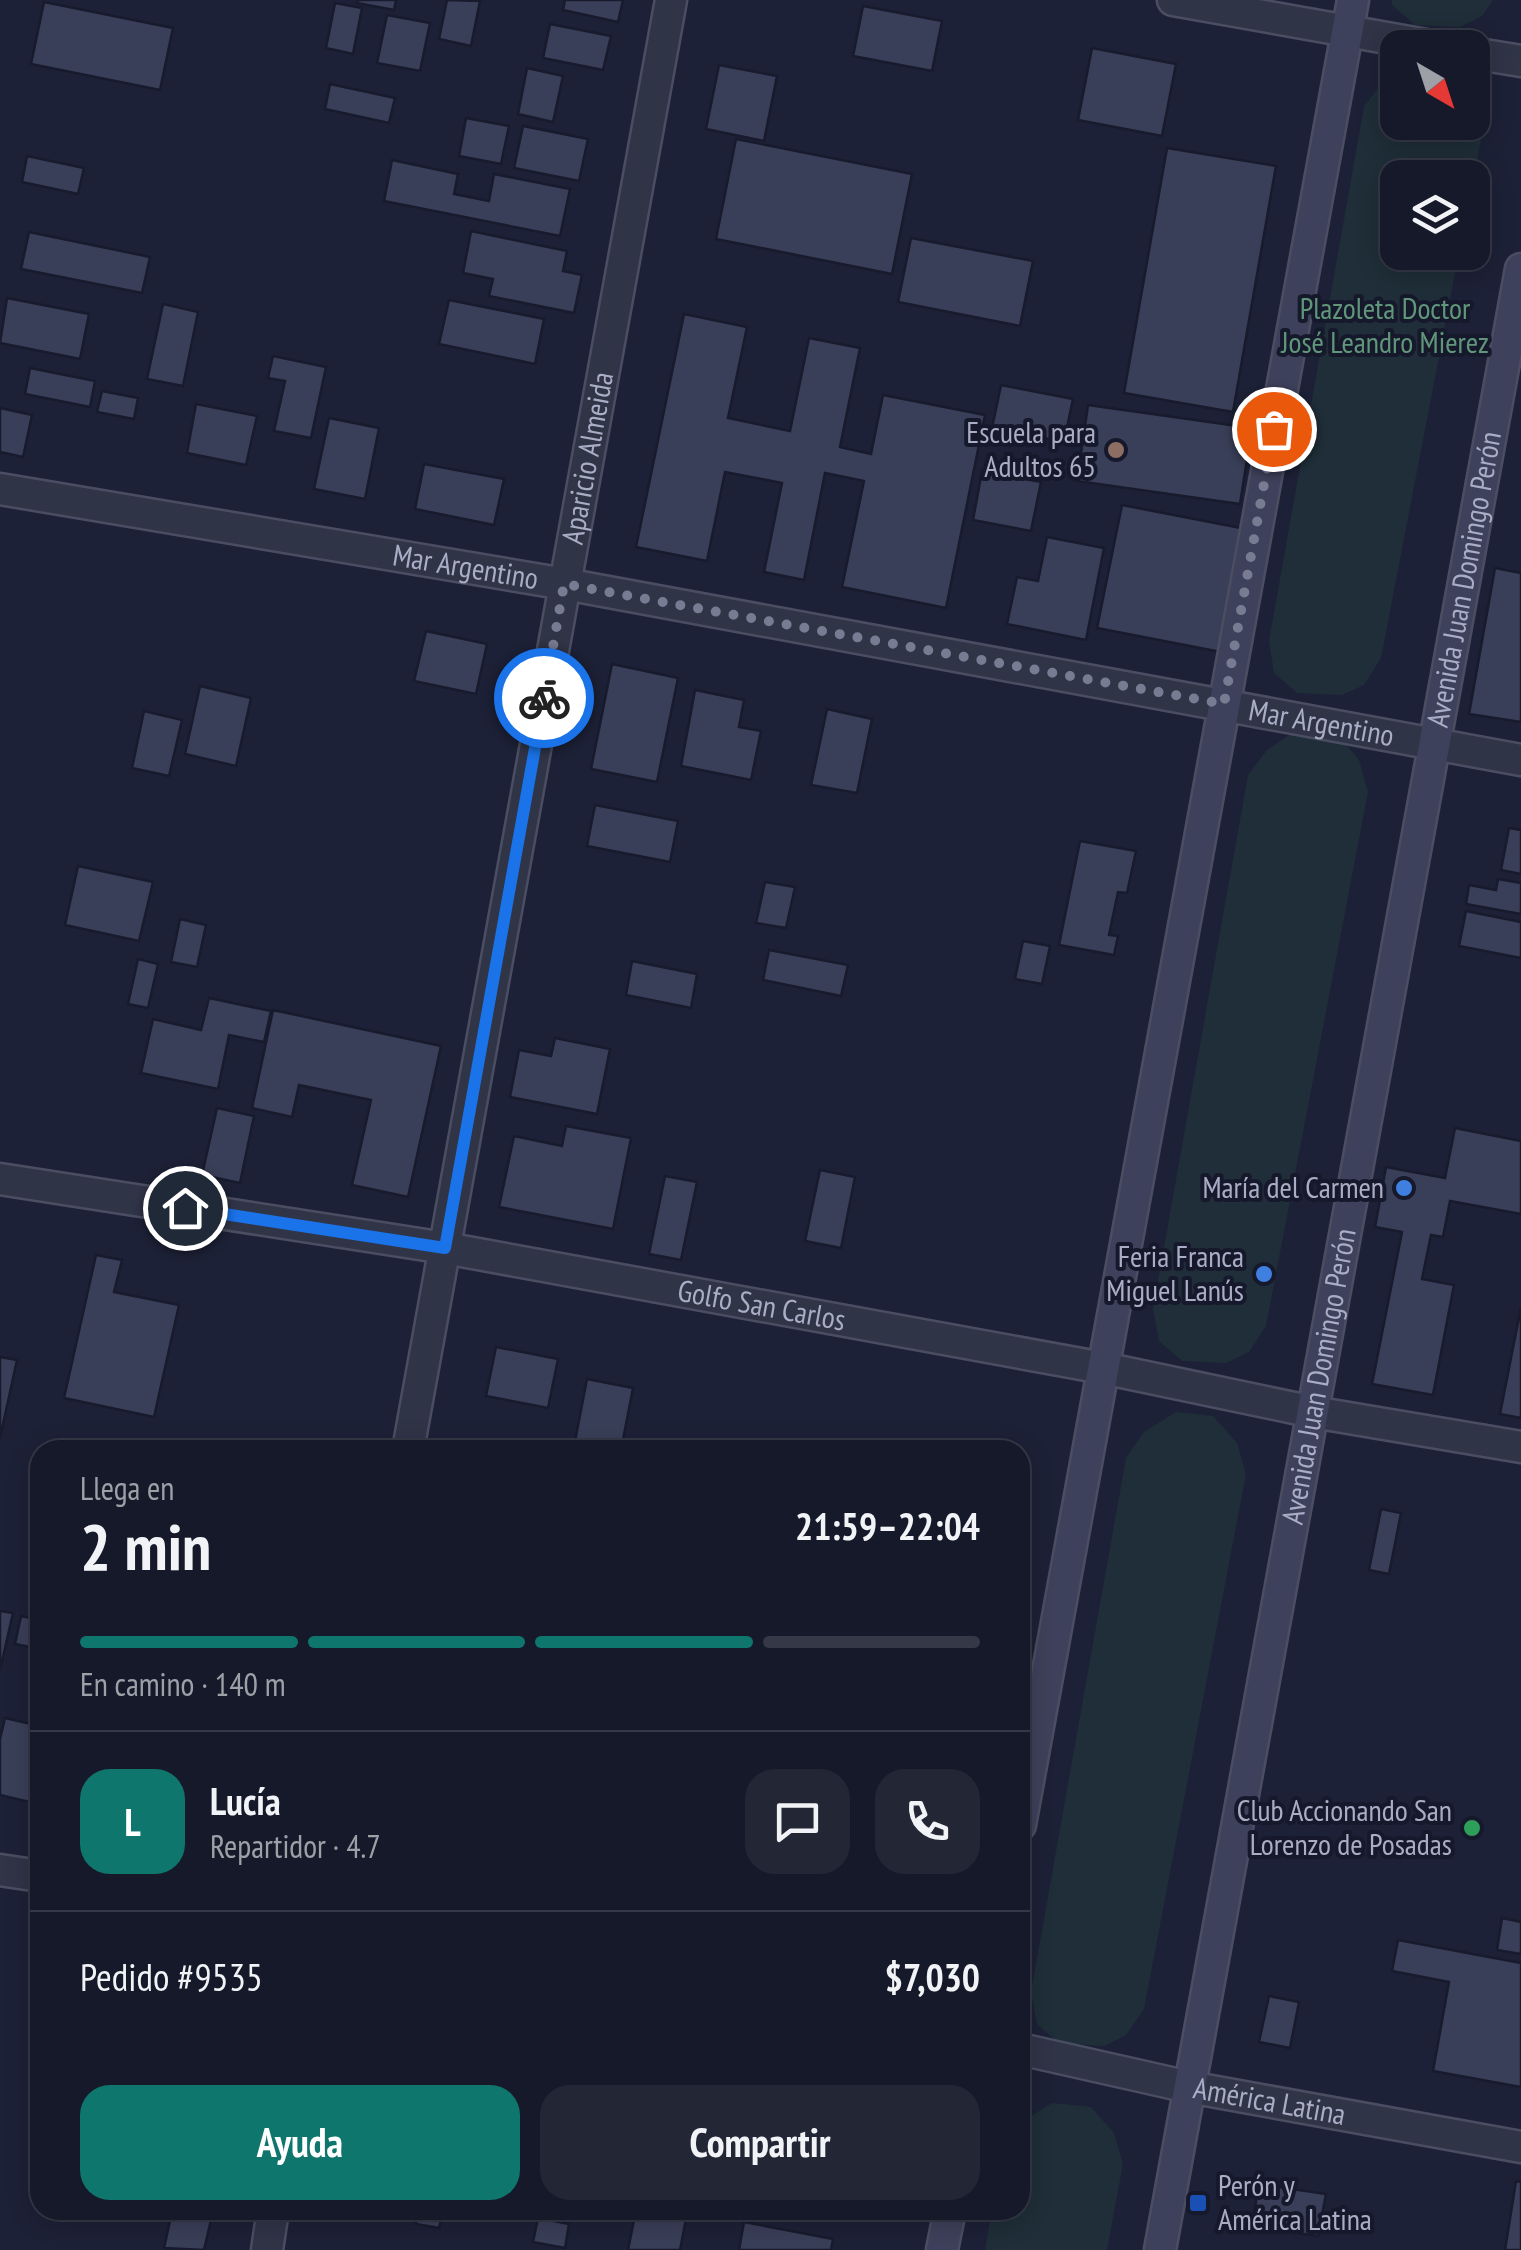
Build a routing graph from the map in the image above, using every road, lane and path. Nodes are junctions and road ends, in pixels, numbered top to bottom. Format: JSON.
{"nodes":[{"id":1,"x":671,"y":0,"type":"edge"},
{"id":2,"x":1173,"y":0,"type":"edge"},
{"id":3,"x":1353,"y":0,"type":"edge"},
{"id":4,"x":1347,"y":31,"type":"junction"},
{"id":5,"x":1380,"y":37,"type":"edge"},
{"id":6,"x":1490,"y":56,"type":"edge"},
{"id":7,"x":1521,"y":61,"type":"edge"},
{"id":8,"x":1521,"y":270,"type":"edge"},
{"id":9,"x":0,"y":489,"type":"edge"},
{"id":10,"x":564,"y":584,"type":"junction"},
{"id":11,"x":1224,"y":704,"type":"junction"},
{"id":12,"x":1434,"y":744,"type":"junction"},
{"id":13,"x":1521,"y":760,"type":"edge"},
{"id":14,"x":0,"y":1178,"type":"edge"},
{"id":15,"x":445,"y":1248,"type":"junction"},
{"id":16,"x":1104,"y":1368,"type":"junction"},
{"id":17,"x":1312,"y":1412,"type":"junction"},
{"id":18,"x":410,"y":1440,"type":"edge"},
{"id":19,"x":1521,"y":1447,"type":"edge"},
{"id":20,"x":1030,"y":1771,"type":"edge"},
{"id":21,"x":0,"y":1870,"type":"edge"},
{"id":22,"x":30,"y":1874,"type":"edge"},
{"id":23,"x":1030,"y":2052,"type":"edge"},
{"id":24,"x":1189,"y":2087,"type":"junction"},
{"id":25,"x":1521,"y":2147,"type":"edge"},
{"id":26,"x":272,"y":2220,"type":"edge"},
{"id":27,"x":948,"y":2220,"type":"edge"},
{"id":28,"x":267,"y":2250,"type":"edge"},
{"id":29,"x":942,"y":2250,"type":"edge"},
{"id":30,"x":1160,"y":2250,"type":"edge"}],
"edges":[{"from":1,"to":10,"type":"street","name":"Aparicio Almeida"},
{"from":2,"to":4,"type":"street"},
{"from":3,"to":4,"type":"main road"},
{"from":4,"to":5,"type":"street"},
{"from":4,"to":11,"type":"main road"},
{"from":6,"to":7,"type":"street"},
{"from":8,"to":12,"type":"main road","name":"Avenida Juan Domingo Perón"},
{"from":9,"to":10,"type":"street","name":"Mar Argentino"},
{"from":10,"to":11,"type":"street","name":"Mar Argentino"},
{"from":10,"to":15,"type":"street","name":"Aparicio Almeida"},
{"from":11,"to":12,"type":"street","name":"Mar Argentino"},
{"from":11,"to":16,"type":"main road"},
{"from":12,"to":13,"type":"street","name":"Mar Argentino"},
{"from":12,"to":17,"type":"main road","name":"Avenida Juan Domingo Perón"},
{"from":14,"to":15,"type":"street","name":"Golfo San Carlos"},
{"from":15,"to":16,"type":"street","name":"Golfo San Carlos"},
{"from":15,"to":18,"type":"street","name":"Aparicio Almeida"},
{"from":16,"to":17,"type":"street","name":"Golfo San Carlos"},
{"from":16,"to":20,"type":"main road"},
{"from":17,"to":19,"type":"street","name":"Golfo San Carlos"},
{"from":17,"to":24,"type":"main road","name":"Avenida Juan Domingo Perón"},
{"from":21,"to":22,"type":"street"},
{"from":23,"to":24,"type":"street","name":"América Latina"},
{"from":24,"to":25,"type":"street","name":"América Latina"},
{"from":24,"to":30,"type":"main road","name":"Avenida Juan Domingo Perón"},
{"from":26,"to":28,"type":"street"},
{"from":27,"to":29,"type":"main road"}]}
